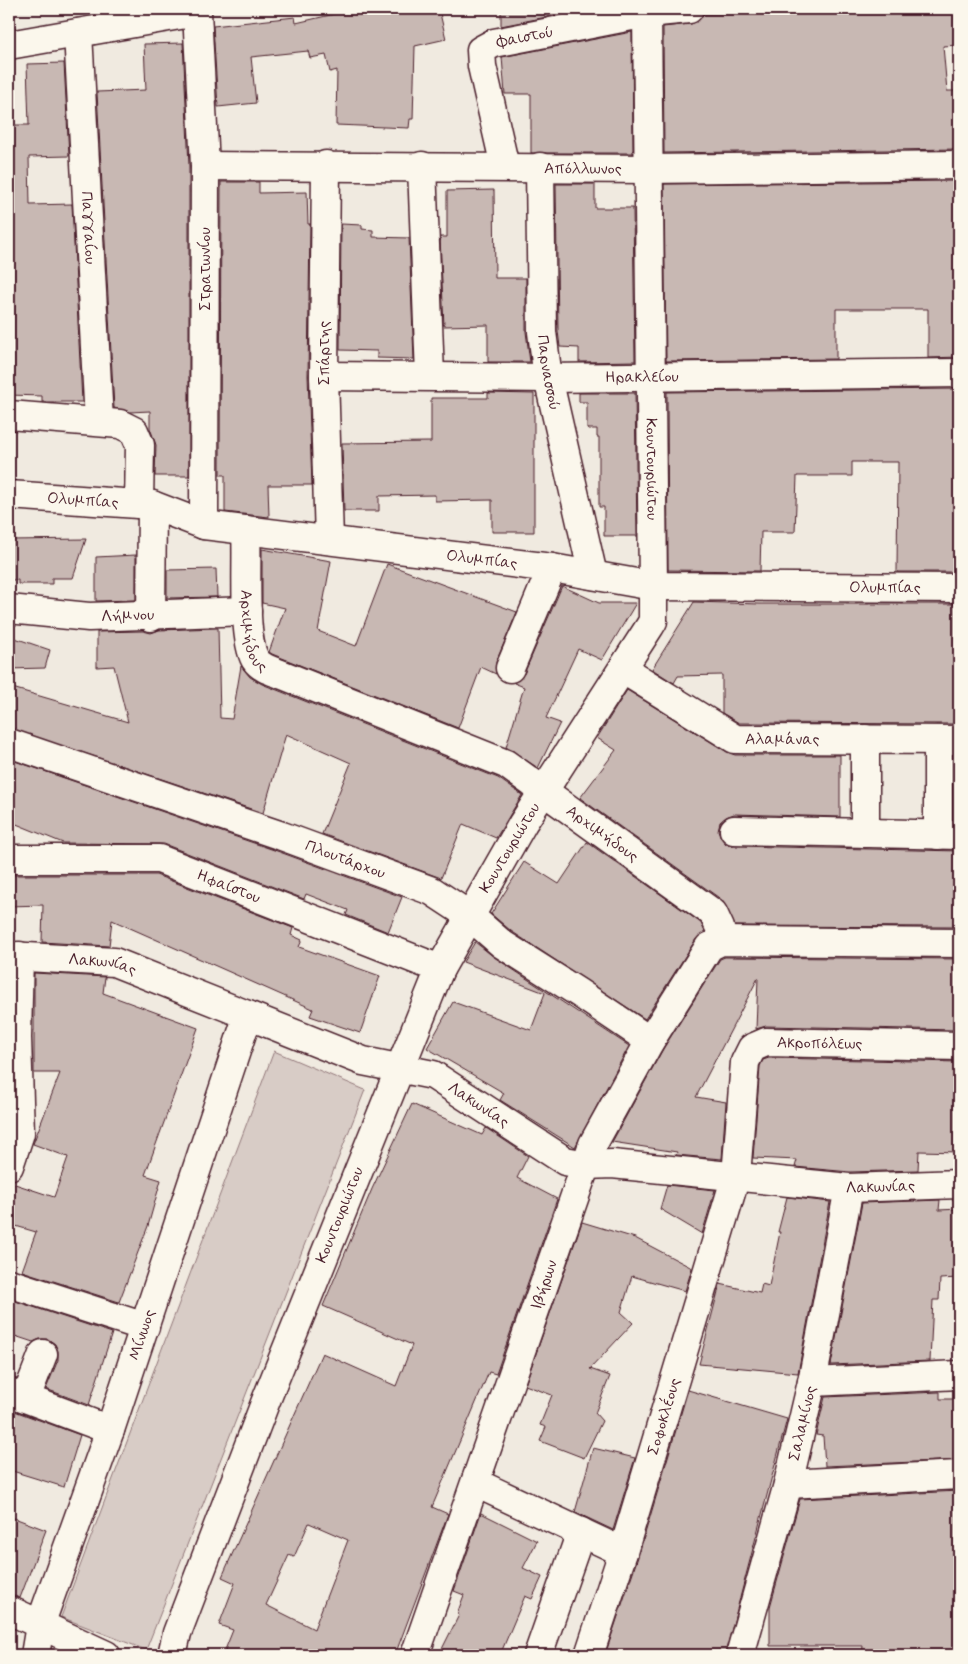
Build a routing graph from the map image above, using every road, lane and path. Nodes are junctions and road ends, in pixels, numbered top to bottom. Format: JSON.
{"nodes":[{"id":1,"x":689,"y":9,"type":"edge"},
{"id":2,"x":647,"y":13,"type":"junction"},
{"id":3,"x":78,"y":33,"type":"junction"},
{"id":4,"x":9,"y":45,"type":"edge"},
{"id":5,"x":959,"y":164,"type":"edge"},
{"id":6,"x":326,"y":165,"type":"junction"},
{"id":7,"x":205,"y":166,"type":"junction"},
{"id":8,"x":422,"y":166,"type":"junction"},
{"id":9,"x":505,"y":167,"type":"junction"},
{"id":10,"x":540,"y":167,"type":"junction"},
{"id":11,"x":650,"y":168,"type":"junction"},
{"id":12,"x":959,"y":373,"type":"edge"},
{"id":13,"x":324,"y":376,"type":"junction"},
{"id":14,"x":430,"y":376,"type":"junction"},
{"id":15,"x":651,"y":377,"type":"junction"},
{"id":16,"x":548,"y":378,"type":"junction"},
{"id":17,"x":9,"y":414,"type":"edge"},
{"id":18,"x":99,"y":421,"type":"junction"},
{"id":19,"x":9,"y":495,"type":"edge"},
{"id":20,"x":145,"y":504,"type":"junction"},
{"id":21,"x":204,"y":525,"type":"junction"},
{"id":22,"x":246,"y":530,"type":"junction"},
{"id":23,"x":328,"y":540,"type":"junction"},
{"id":24,"x":552,"y":568,"type":"junction"},
{"id":25,"x":593,"y":575,"type":"junction"},
{"id":26,"x":653,"y":586,"type":"junction"},
{"id":27,"x":959,"y":588,"type":"edge"},
{"id":28,"x":9,"y":609,"type":"edge"},
{"id":29,"x":247,"y":612,"type":"junction"},
{"id":30,"x":151,"y":617,"type":"junction"},
{"id":31,"x":510,"y":668,"type":"dead end"},
{"id":32,"x":624,"y":670,"type":"junction"},
{"id":33,"x":865,"y":740,"type":"junction"},
{"id":34,"x":949,"y":740,"type":"edge"},
{"id":35,"x":9,"y":743,"type":"edge"},
{"id":36,"x":544,"y":792,"type":"junction"},
{"id":37,"x":734,"y":830,"type":"dead end"},
{"id":38,"x":865,"y":833,"type":"junction"},
{"id":39,"x":948,"y":835,"type":"edge"},
{"id":40,"x":9,"y":859,"type":"edge"},
{"id":41,"x":470,"y":916,"type":"junction"},
{"id":42,"x":721,"y":940,"type":"junction"},
{"id":43,"x":959,"y":942,"type":"edge"},
{"id":44,"x":14,"y":956,"type":"edge"},
{"id":45,"x":440,"y":969,"type":"junction"},
{"id":46,"x":248,"y":1015,"type":"junction"},
{"id":47,"x":13,"y":1038,"type":"edge"},
{"id":48,"x":650,"y":1041,"type":"junction"},
{"id":49,"x":959,"y":1046,"type":"edge"},
{"id":50,"x":398,"y":1069,"type":"junction"},
{"id":51,"x":14,"y":1133,"type":"edge"},
{"id":52,"x":586,"y":1165,"type":"junction"},
{"id":53,"x":9,"y":1166,"type":"edge"},
{"id":54,"x":736,"y":1176,"type":"junction"},
{"id":55,"x":959,"y":1184,"type":"edge"},
{"id":56,"x":848,"y":1188,"type":"junction"},
{"id":57,"x":9,"y":1283,"type":"edge"},
{"id":58,"x":145,"y":1327,"type":"junction"},
{"id":59,"x":43,"y":1354,"type":"dead end"},
{"id":60,"x":959,"y":1375,"type":"edge"},
{"id":61,"x":812,"y":1382,"type":"junction"},
{"id":62,"x":18,"y":1395,"type":"edge"},
{"id":63,"x":110,"y":1430,"type":"junction"},
{"id":64,"x":959,"y":1475,"type":"edge"},
{"id":65,"x":476,"y":1483,"type":"junction"},
{"id":66,"x":788,"y":1484,"type":"junction"},
{"id":67,"x":581,"y":1532,"type":"junction"},
{"id":68,"x":623,"y":1552,"type":"junction"},
{"id":69,"x":9,"y":1610,"type":"edge"},
{"id":70,"x":40,"y":1625,"type":"junction"},
{"id":71,"x":35,"y":1655,"type":"edge"},
{"id":72,"x":106,"y":1655,"type":"edge"},
{"id":73,"x":172,"y":1655,"type":"edge"},
{"id":74,"x":415,"y":1655,"type":"edge"},
{"id":75,"x":538,"y":1655,"type":"edge"},
{"id":76,"x":589,"y":1655,"type":"edge"},
{"id":77,"x":740,"y":1655,"type":"edge"}],
"edges":[{"from":1,"to":2,"type":"street","name":"Φαιστού"},
{"from":2,"to":9,"type":"street","name":"Φαιστού"},
{"from":2,"to":11,"type":"street","name":"Κουντουριώτου"},
{"from":3,"to":4,"type":"street"},
{"from":3,"to":7,"type":"street","name":"Στρατωνίου"},
{"from":3,"to":18,"type":"street","name":"Παγγαίου"},
{"from":5,"to":11,"type":"street","name":"Απόλλωνος"},
{"from":6,"to":7,"type":"street","name":"Απόλλωνος"},
{"from":6,"to":8,"type":"street","name":"Απόλλωνος"},
{"from":6,"to":13,"type":"street","name":"Σπάρτης"},
{"from":7,"to":21,"type":"street","name":"Στρατωνίου"},
{"from":8,"to":9,"type":"street","name":"Απόλλωνος"},
{"from":8,"to":14,"type":"street"},
{"from":9,"to":10,"type":"street","name":"Απόλλωνος"},
{"from":10,"to":11,"type":"street","name":"Απόλλωνος"},
{"from":10,"to":16,"type":"street","name":"Παρνασσού"},
{"from":11,"to":15,"type":"street","name":"Κουντουριώτου"},
{"from":12,"to":15,"type":"street","name":"Ηρακλείου"},
{"from":13,"to":14,"type":"street","name":"Ηρακλείου"},
{"from":13,"to":23,"type":"street","name":"Σπάρτης"},
{"from":14,"to":16,"type":"street","name":"Ηρακλείου"},
{"from":15,"to":16,"type":"street","name":"Ηρακλείου"},
{"from":15,"to":26,"type":"street","name":"Κουντουριώτου"},
{"from":16,"to":25,"type":"street","name":"Παρνασσού"},
{"from":17,"to":18,"type":"street"},
{"from":18,"to":20,"type":"street"},
{"from":19,"to":20,"type":"street","name":"Ολυμπίας"},
{"from":20,"to":21,"type":"street","name":"Ολυμπίας"},
{"from":20,"to":30,"type":"street"},
{"from":21,"to":22,"type":"street","name":"Ολυμπίας"},
{"from":22,"to":23,"type":"street","name":"Ολυμπίας"},
{"from":22,"to":29,"type":"street","name":"Αρχιμήδους"},
{"from":23,"to":24,"type":"street","name":"Ολυμπίας"},
{"from":24,"to":25,"type":"street","name":"Ολυμπίας"},
{"from":24,"to":31,"type":"street"},
{"from":25,"to":26,"type":"street","name":"Ολυμπίας"},
{"from":26,"to":27,"type":"street","name":"Ολυμπίας"},
{"from":26,"to":32,"type":"street","name":"Κουντουριώτου"},
{"from":28,"to":30,"type":"street","name":"Λήμνου"},
{"from":29,"to":30,"type":"street","name":"Λήμνου"},
{"from":29,"to":36,"type":"street","name":"Αρχιμήδους"},
{"from":32,"to":33,"type":"street","name":"Αλαμάνας"},
{"from":32,"to":36,"type":"street","name":"Κουντουριώτου"},
{"from":33,"to":34,"type":"street","name":"Αλαμάνας"},
{"from":33,"to":38,"type":"street"},
{"from":34,"to":39,"type":"street"},
{"from":35,"to":41,"type":"street","name":"Πλουτάρχου"},
{"from":36,"to":41,"type":"street","name":"Κουντουριώτου"},
{"from":36,"to":42,"type":"street","name":"Αρχιμήδους"},
{"from":37,"to":38,"type":"street"},
{"from":38,"to":39,"type":"street"},
{"from":40,"to":45,"type":"street","name":"Ηφαίστου"},
{"from":41,"to":45,"type":"street","name":"Κουντουριώτου"},
{"from":41,"to":48,"type":"street","name":"Πλουτάρχου"},
{"from":42,"to":43,"type":"street"},
{"from":42,"to":48,"type":"street","name":"Ιβήρων"},
{"from":44,"to":46,"type":"street","name":"Λακωνίας"},
{"from":44,"to":47,"type":"street"},
{"from":45,"to":50,"type":"street","name":"Κουντουριώτου"},
{"from":46,"to":50,"type":"street","name":"Λακωνίας"},
{"from":46,"to":58,"type":"street","name":"Μίνωος"},
{"from":47,"to":51,"type":"street"},
{"from":48,"to":52,"type":"street","name":"Ιβήρων"},
{"from":49,"to":54,"type":"street","name":"Ακροπόλεως"},
{"from":50,"to":52,"type":"street","name":"Λακωνίας"},
{"from":50,"to":73,"type":"street","name":"Κουντουριώτου"},
{"from":51,"to":53,"type":"street"},
{"from":52,"to":54,"type":"street","name":"Λακωνίας"},
{"from":52,"to":65,"type":"street","name":"Ιβήρων"},
{"from":54,"to":56,"type":"street","name":"Λακωνίας"},
{"from":54,"to":68,"type":"street","name":"Σοφοκλέους"},
{"from":55,"to":56,"type":"street","name":"Λακωνίας"},
{"from":56,"to":61,"type":"street","name":"Σαλαμίνος"},
{"from":57,"to":58,"type":"street"},
{"from":58,"to":63,"type":"street","name":"Μίνωος"},
{"from":59,"to":62,"type":"street"},
{"from":60,"to":61,"type":"street"},
{"from":61,"to":66,"type":"street","name":"Σαλαμίνος"},
{"from":62,"to":63,"type":"street"},
{"from":63,"to":70,"type":"street","name":"Μίνωος"},
{"from":64,"to":66,"type":"street"},
{"from":65,"to":67,"type":"street"},
{"from":65,"to":74,"type":"street","name":"Ιβήρων"},
{"from":66,"to":77,"type":"street","name":"Σαλαμίνος"},
{"from":67,"to":68,"type":"street"},
{"from":67,"to":75,"type":"street"},
{"from":68,"to":76,"type":"street","name":"Σοφοκλέους"},
{"from":69,"to":70,"type":"street"},
{"from":70,"to":71,"type":"street","name":"Μίνωος"},
{"from":70,"to":72,"type":"street"}]}
